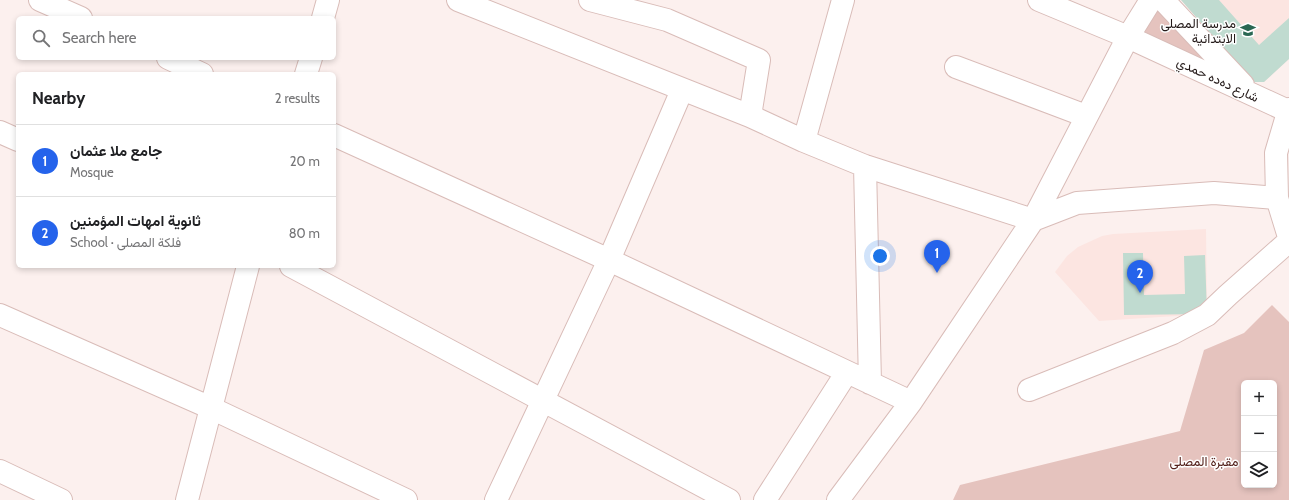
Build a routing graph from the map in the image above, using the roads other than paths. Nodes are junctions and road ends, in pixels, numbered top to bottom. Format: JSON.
{"nodes":[{"id":1,"x":328,"y":0,"type":"edge"},
{"id":2,"x":458,"y":0,"type":"edge"},
{"id":3,"x":590,"y":0,"type":"edge"},
{"id":4,"x":843,"y":0,"type":"edge"},
{"id":5,"x":1039,"y":0,"type":"edge"},
{"id":6,"x":1151,"y":0,"type":"edge"},
{"id":7,"x":1163,"y":0,"type":"edge"},
{"id":8,"x":55,"y":2,"type":"edge"},
{"id":9,"x":78,"y":16,"type":"edge"},
{"id":10,"x":324,"y":16,"type":"edge"},
{"id":11,"x":1128,"y":37,"type":"junction"},
{"id":12,"x":172,"y":60,"type":"edge"},
{"id":13,"x":310,"y":60,"type":"edge"},
{"id":14,"x":956,"y":67,"type":"dead end"},
{"id":15,"x":198,"y":72,"type":"edge"},
{"id":16,"x":307,"y":72,"type":"edge"},
{"id":17,"x":682,"y":90,"type":"junction"},
{"id":18,"x":1251,"y":93,"type":"junction"},
{"id":19,"x":1288,"y":110,"type":"edge"},
{"id":20,"x":750,"y":116,"type":"junction"},
{"id":21,"x":1086,"y":116,"type":"junction"},
{"id":22,"x":0,"y":132,"type":"edge"},
{"id":23,"x":336,"y":136,"type":"edge"},
{"id":24,"x":16,"y":139,"type":"edge"},
{"id":25,"x":804,"y":141,"type":"junction"},
{"id":26,"x":864,"y":166,"type":"junction"},
{"id":27,"x":1277,"y":198,"type":"junction"},
{"id":28,"x":1033,"y":220,"type":"junction"},
{"id":29,"x":1289,"y":237,"type":"edge"},
{"id":30,"x":1289,"y":240,"type":"edge"},
{"id":31,"x":609,"y":260,"type":"junction"},
{"id":32,"x":247,"y":268,"type":"edge"},
{"id":33,"x":295,"y":268,"type":"edge"},
{"id":34,"x":0,"y":315,"type":"edge"},
{"id":35,"x":847,"y":372,"type":"junction"},
{"id":36,"x":870,"y":383,"type":"junction"},
{"id":37,"x":1030,"y":390,"type":"dead end"},
{"id":38,"x":542,"y":401,"type":"junction"},
{"id":39,"x":911,"y":402,"type":"junction"},
{"id":40,"x":211,"y":408,"type":"junction"},
{"id":41,"x":0,"y":471,"type":"edge"},
{"id":42,"x":61,"y":500,"type":"edge"},
{"id":43,"x":187,"y":500,"type":"edge"},
{"id":44,"x":406,"y":500,"type":"edge"},
{"id":45,"x":496,"y":500,"type":"edge"},
{"id":46,"x":729,"y":500,"type":"edge"},
{"id":47,"x":765,"y":500,"type":"edge"},
{"id":48,"x":838,"y":500,"type":"edge"}],
"edges":[{"from":1,"to":10,"type":"street"},
{"from":2,"to":17,"type":"street"},
{"from":3,"to":20,"type":"street"},
{"from":4,"to":25,"type":"street"},
{"from":5,"to":11,"type":"street","name":"شارع دەدە حمدي"},
{"from":6,"to":11,"type":"street"},
{"from":7,"to":18,"type":"street"},
{"from":8,"to":9,"type":"street"},
{"from":11,"to":18,"type":"street","name":"شارع دەدە حمدي"},
{"from":11,"to":21,"type":"street"},
{"from":12,"to":15,"type":"street"},
{"from":13,"to":16,"type":"street"},
{"from":14,"to":21,"type":"street"},
{"from":17,"to":20,"type":"street"},
{"from":17,"to":31,"type":"street"},
{"from":18,"to":19,"type":"street","name":"شارع دەدە حمدي"},
{"from":19,"to":27,"type":"street"},
{"from":20,"to":25,"type":"street"},
{"from":21,"to":28,"type":"street"},
{"from":22,"to":24,"type":"street"},
{"from":23,"to":31,"type":"street"},
{"from":25,"to":26,"type":"street"},
{"from":26,"to":28,"type":"street"},
{"from":26,"to":36,"type":"street"},
{"from":27,"to":28,"type":"street"},
{"from":27,"to":29,"type":"street"},
{"from":28,"to":39,"type":"street"},
{"from":30,"to":37,"type":"street"},
{"from":31,"to":35,"type":"street"},
{"from":31,"to":38,"type":"street"},
{"from":32,"to":40,"type":"street"},
{"from":33,"to":38,"type":"street"},
{"from":34,"to":40,"type":"street"},
{"from":35,"to":36,"type":"street"},
{"from":35,"to":47,"type":"street"},
{"from":36,"to":39,"type":"street"},
{"from":38,"to":45,"type":"street"},
{"from":38,"to":46,"type":"street"},
{"from":39,"to":48,"type":"street"},
{"from":40,"to":43,"type":"street"},
{"from":40,"to":44,"type":"street"},
{"from":41,"to":42,"type":"street"}]}
